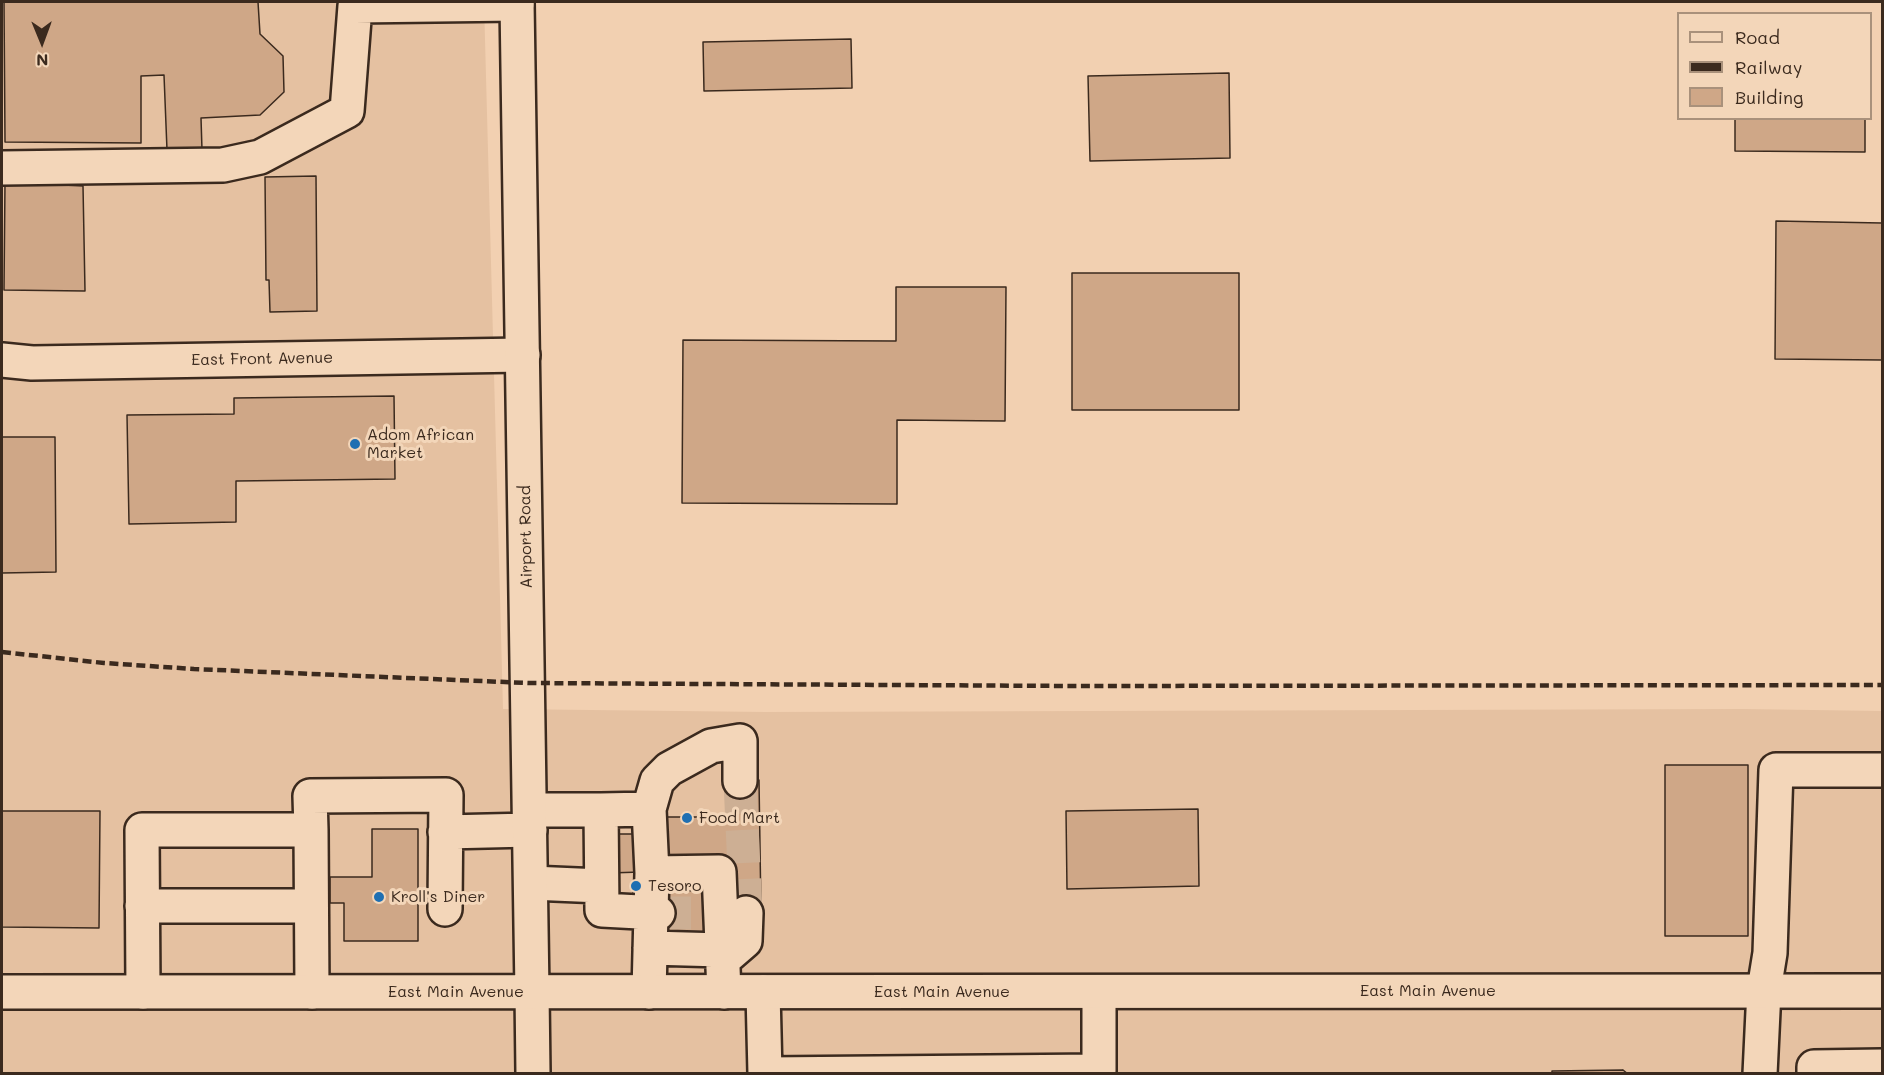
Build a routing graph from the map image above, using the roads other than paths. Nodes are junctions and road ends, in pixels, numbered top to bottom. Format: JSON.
{"nodes":[{"id":1,"x":517,"y":3,"type":"edge"},
{"id":2,"x":355,"y":4,"type":"edge"},
{"id":3,"x":2,"y":168,"type":"edge"},
{"id":4,"x":523,"y":355,"type":"junction"},
{"id":5,"x":2,"y":360,"type":"edge"},
{"id":6,"x":1882,"y":770,"type":"edge"},
{"id":7,"x":740,"y":781,"type":"tunnel mouth"},
{"id":8,"x":649,"y":809,"type":"junction"},
{"id":9,"x":601,"y":810,"type":"junction"},
{"id":10,"x":530,"y":820,"type":"junction"},
{"id":11,"x":311,"y":830,"type":"junction"},
{"id":12,"x":446,"y":832,"type":"junction"},
{"id":13,"x":652,"y":873,"type":"junction"},
{"id":14,"x":531,"y":883,"type":"junction"},
{"id":15,"x":601,"y":886,"type":"junction"},
{"id":16,"x":142,"y":906,"type":"junction"},
{"id":17,"x":311,"y":906,"type":"junction"},
{"id":18,"x":445,"y":909,"type":"dead end"},
{"id":19,"x":654,"y":913,"type":"junction"},
{"id":20,"x":650,"y":948,"type":"junction"},
{"id":21,"x":722,"y":955,"type":"junction"},
{"id":22,"x":1764,"y":990,"type":"junction"},
{"id":23,"x":1882,"y":991,"type":"edge"},
{"id":24,"x":2,"y":992,"type":"edge"},
{"id":25,"x":143,"y":992,"type":"junction"},
{"id":26,"x":312,"y":992,"type":"junction"},
{"id":27,"x":532,"y":992,"type":"junction"},
{"id":28,"x":649,"y":992,"type":"junction"},
{"id":29,"x":723,"y":992,"type":"junction"},
{"id":30,"x":764,"y":992,"type":"junction"},
{"id":31,"x":1099,"y":992,"type":"junction"},
{"id":32,"x":1882,"y":1066,"type":"edge"},
{"id":33,"x":1099,"y":1072,"type":"edge"},
{"id":34,"x":533,"y":1074,"type":"edge"},
{"id":35,"x":765,"y":1074,"type":"edge"},
{"id":36,"x":1760,"y":1074,"type":"edge"},
{"id":37,"x":1814,"y":1074,"type":"edge"}],
"edges":[{"from":1,"to":2,"type":"main road"},
{"from":1,"to":4,"type":"main road","name":"Airport Road"},
{"from":2,"to":3,"type":"main road"},
{"from":4,"to":5,"type":"main road","name":"East Front Avenue"},
{"from":4,"to":10,"type":"main road","name":"Airport Road"},
{"from":6,"to":22,"type":"main road"},
{"from":7,"to":8,"type":"main road"},
{"from":8,"to":9,"type":"main road"},
{"from":8,"to":13,"type":"main road"},
{"from":9,"to":10,"type":"main road"},
{"from":9,"to":15,"type":"main road"},
{"from":10,"to":12,"type":"main road"},
{"from":10,"to":14,"type":"main road","name":"Airport Road"},
{"from":11,"to":12,"type":"main road"},
{"from":11,"to":16,"type":"main road"},
{"from":11,"to":17,"type":"main road"},
{"from":12,"to":18,"type":"main road"},
{"from":13,"to":19,"type":"main road"},
{"from":13,"to":21,"type":"main road"},
{"from":14,"to":15,"type":"main road"},
{"from":14,"to":27,"type":"main road","name":"Airport Road"},
{"from":15,"to":19,"type":"main road"},
{"from":16,"to":17,"type":"main road"},
{"from":16,"to":25,"type":"main road"},
{"from":17,"to":26,"type":"main road"},
{"from":19,"to":20,"type":"main road"},
{"from":20,"to":21,"type":"main road"},
{"from":20,"to":28,"type":"main road"},
{"from":21,"to":29,"type":"main road"},
{"from":22,"to":23,"type":"main road","name":"East Main Avenue"},
{"from":22,"to":31,"type":"main road","name":"East Main Avenue"},
{"from":22,"to":36,"type":"main road"},
{"from":24,"to":25,"type":"main road","name":"East Main Avenue"},
{"from":25,"to":26,"type":"main road","name":"East Main Avenue"},
{"from":26,"to":27,"type":"main road","name":"East Main Avenue"},
{"from":27,"to":28,"type":"main road","name":"East Main Avenue"},
{"from":27,"to":34,"type":"main road","name":"Airport Road"},
{"from":28,"to":29,"type":"main road","name":"East Main Avenue"},
{"from":29,"to":30,"type":"main road","name":"East Main Avenue"},
{"from":30,"to":31,"type":"main road","name":"East Main Avenue"},
{"from":30,"to":35,"type":"main road"},
{"from":31,"to":33,"type":"main road"},
{"from":32,"to":37,"type":"main road"},
{"from":33,"to":35,"type":"main road"}]}
